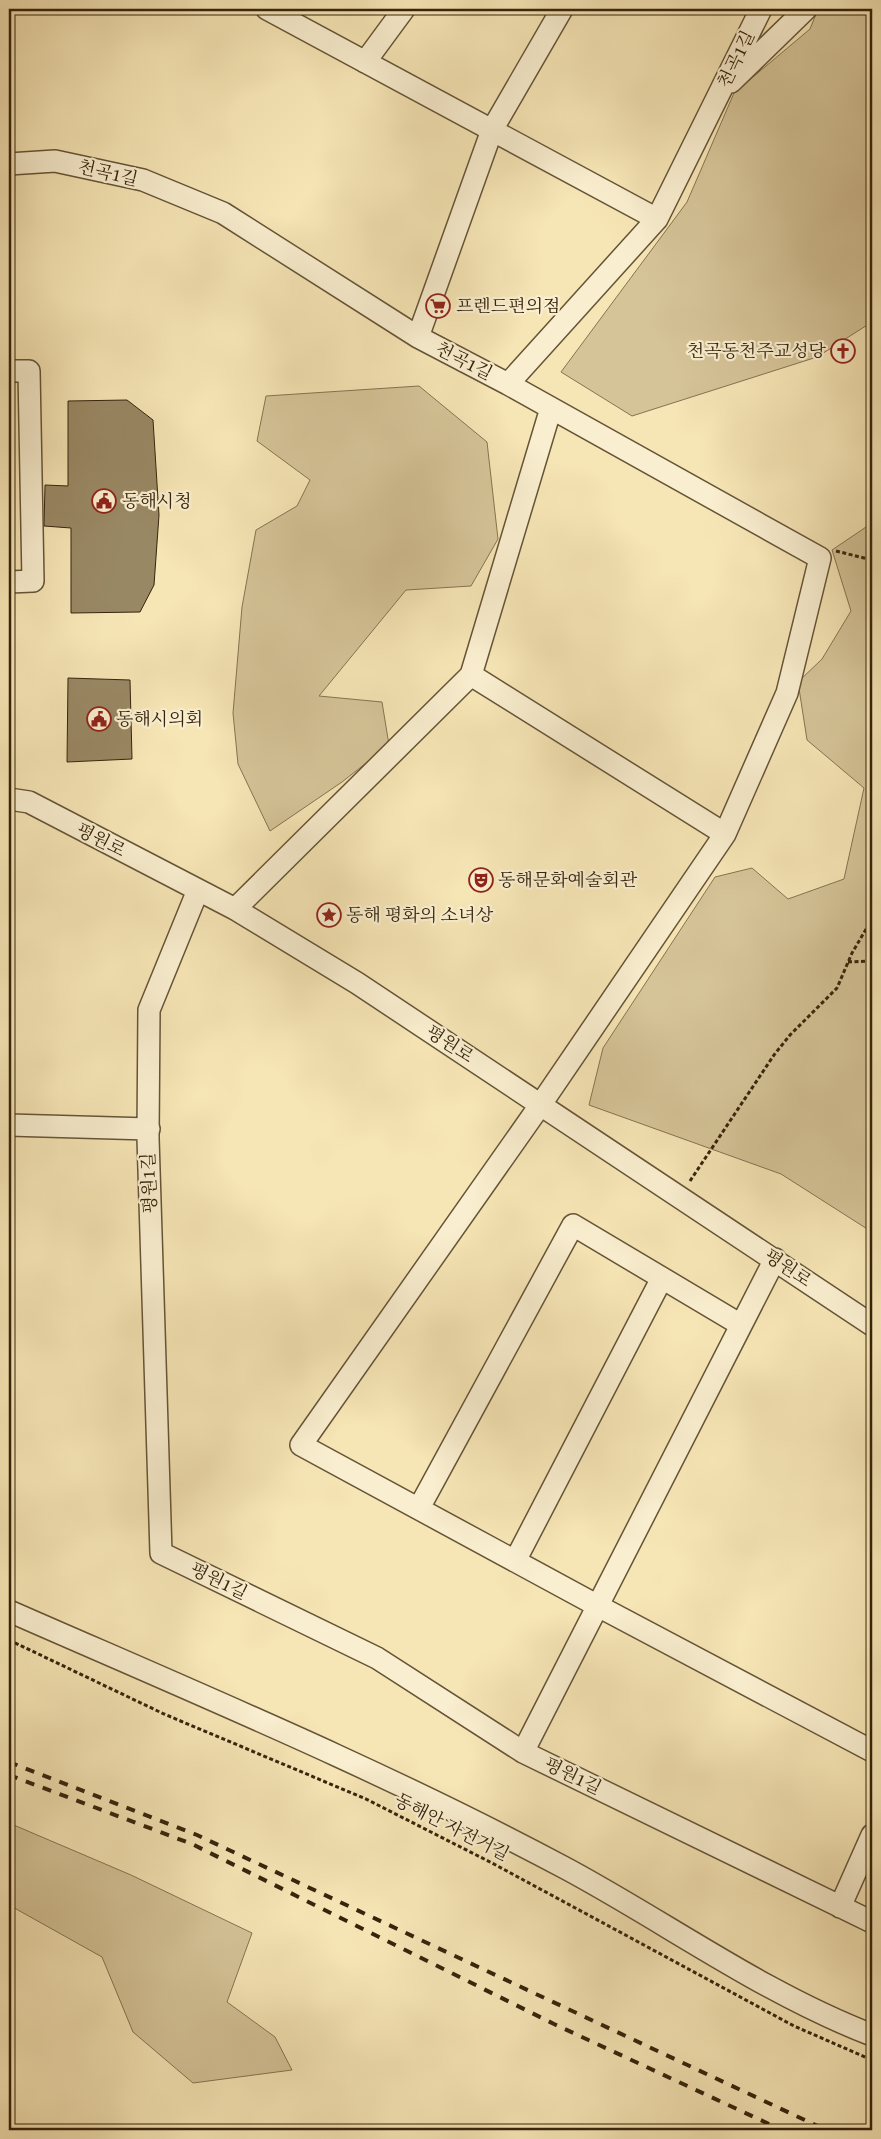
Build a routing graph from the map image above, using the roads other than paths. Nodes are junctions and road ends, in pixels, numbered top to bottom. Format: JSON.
{"nodes":[{"id":1,"x":267,"y":9,"type":"edge"},
{"id":2,"x":404,"y":9,"type":"edge"},
{"id":3,"x":562,"y":9,"type":"edge"},
{"id":4,"x":761,"y":9,"type":"edge"},
{"id":5,"x":806,"y":9,"type":"edge"},
{"id":6,"x":365,"y":62,"type":"junction"},
{"id":7,"x":720,"y":92,"type":"junction"},
{"id":8,"x":492,"y":130,"type":"junction"},
{"id":9,"x":9,"y":164,"type":"edge"},
{"id":10,"x":657,"y":219,"type":"junction"},
{"id":11,"x":418,"y":337,"type":"junction"},
{"id":12,"x":9,"y":371,"type":"edge"},
{"id":13,"x":508,"y":384,"type":"junction"},
{"id":14,"x":550,"y":408,"type":"junction"},
{"id":15,"x":9,"y":582,"type":"edge"},
{"id":16,"x":471,"y":675,"type":"junction"},
{"id":17,"x":9,"y":799,"type":"edge"},
{"id":18,"x":725,"y":834,"type":"junction"},
{"id":19,"x":198,"y":890,"type":"junction"},
{"id":20,"x":235,"y":909,"type":"junction"},
{"id":21,"x":541,"y":1104,"type":"junction"},
{"id":22,"x":9,"y":1125,"type":"edge"},
{"id":23,"x":149,"y":1129,"type":"junction"},
{"id":24,"x":775,"y":1259,"type":"junction"},
{"id":25,"x":662,"y":1278,"type":"junction"},
{"id":26,"x":741,"y":1325,"type":"junction"},
{"id":27,"x":872,"y":1325,"type":"edge"},
{"id":28,"x":419,"y":1508,"type":"junction"},
{"id":29,"x":515,"y":1561,"type":"junction"},
{"id":30,"x":598,"y":1606,"type":"junction"},
{"id":31,"x":9,"y":1611,"type":"edge"},
{"id":32,"x":872,"y":1751,"type":"edge"},
{"id":33,"x":523,"y":1752,"type":"junction"},
{"id":34,"x":872,"y":1835,"type":"edge"},
{"id":35,"x":840,"y":1907,"type":"junction"},
{"id":36,"x":872,"y":1922,"type":"edge"},
{"id":37,"x":872,"y":2035,"type":"edge"}],
"edges":[{"from":1,"to":6,"type":"street"},
{"from":2,"to":6,"type":"street"},
{"from":3,"to":8,"type":"street"},
{"from":4,"to":7,"type":"street","name":"천곡1길"},
{"from":5,"to":7,"type":"street"},
{"from":6,"to":8,"type":"street"},
{"from":7,"to":10,"type":"street","name":"천곡1길"},
{"from":8,"to":10,"type":"street"},
{"from":8,"to":11,"type":"street"},
{"from":9,"to":11,"type":"street","name":"천곡1길"},
{"from":10,"to":13,"type":"street","name":"천곡1길"},
{"from":11,"to":13,"type":"street","name":"천곡1길"},
{"from":12,"to":15,"type":"street"},
{"from":13,"to":14,"type":"street"},
{"from":14,"to":16,"type":"street"},
{"from":14,"to":18,"type":"street"},
{"from":16,"to":18,"type":"street"},
{"from":16,"to":20,"type":"street"},
{"from":17,"to":19,"type":"street","name":"평원로"},
{"from":18,"to":21,"type":"street"},
{"from":19,"to":20,"type":"street","name":"평원로"},
{"from":19,"to":23,"type":"street","name":"평원1길"},
{"from":20,"to":21,"type":"street","name":"평원로"},
{"from":21,"to":24,"type":"street","name":"평원로"},
{"from":21,"to":28,"type":"street"},
{"from":22,"to":23,"type":"street"},
{"from":23,"to":33,"type":"street","name":"평원1길"},
{"from":24,"to":26,"type":"street"},
{"from":24,"to":27,"type":"street","name":"평원로"},
{"from":25,"to":26,"type":"street"},
{"from":25,"to":28,"type":"street"},
{"from":25,"to":29,"type":"street"},
{"from":26,"to":30,"type":"street"},
{"from":28,"to":29,"type":"street"},
{"from":29,"to":30,"type":"street"},
{"from":30,"to":32,"type":"street"},
{"from":30,"to":33,"type":"street"},
{"from":31,"to":37,"type":"street"},
{"from":33,"to":35,"type":"street","name":"평원1길"},
{"from":34,"to":35,"type":"street"},
{"from":35,"to":36,"type":"street","name":"평원1길"}]}
